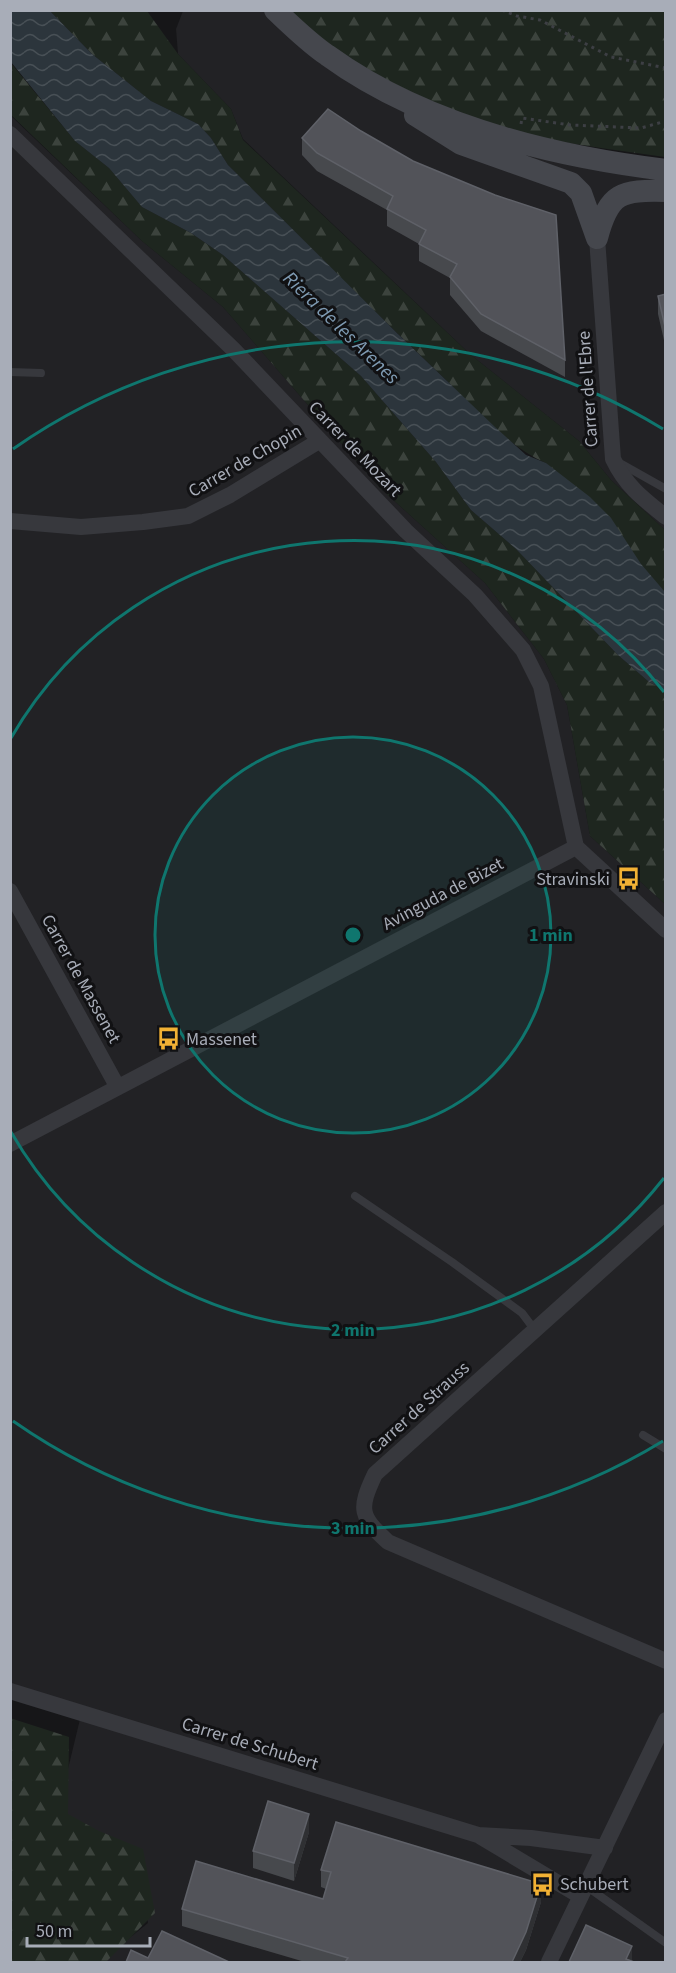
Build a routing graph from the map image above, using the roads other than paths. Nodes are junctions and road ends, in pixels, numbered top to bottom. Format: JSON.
{"nodes":[{"id":1,"x":275,"y":10,"type":"edge"},
{"id":2,"x":379,"y":88,"type":"junction"},
{"id":3,"x":10,"y":134,"type":"edge"},
{"id":4,"x":666,"y":170,"type":"edge"},
{"id":5,"x":666,"y":191,"type":"edge"},
{"id":6,"x":597,"y":238,"type":"junction"},
{"id":7,"x":10,"y":372,"type":"edge"},
{"id":8,"x":41,"y":373,"type":"dead end"},
{"id":9,"x":319,"y":441,"type":"junction"},
{"id":10,"x":613,"y":459,"type":"junction"},
{"id":11,"x":666,"y":489,"type":"edge"},
{"id":12,"x":666,"y":517,"type":"edge"},
{"id":13,"x":10,"y":521,"type":"edge"},
{"id":14,"x":576,"y":846,"type":"junction"},
{"id":15,"x":10,"y":891,"type":"edge"},
{"id":16,"x":666,"y":930,"type":"edge"},
{"id":17,"x":117,"y":1086,"type":"junction"},
{"id":18,"x":10,"y":1144,"type":"edge"},
{"id":19,"x":355,"y":1196,"type":"dead end"},
{"id":20,"x":666,"y":1212,"type":"edge"},
{"id":21,"x":534,"y":1329,"type":"junction"},
{"id":22,"x":643,"y":1435,"type":"dead end"},
{"id":23,"x":666,"y":1449,"type":"edge"},
{"id":24,"x":666,"y":1661,"type":"edge"},
{"id":25,"x":10,"y":1691,"type":"edge"},
{"id":26,"x":666,"y":1720,"type":"edge"},
{"id":27,"x":478,"y":1835,"type":"junction"},
{"id":28,"x":605,"y":1848,"type":"junction"},
{"id":29,"x":583,"y":1891,"type":"junction"},
{"id":30,"x":666,"y":1943,"type":"edge"},
{"id":31,"x":549,"y":1962,"type":"edge"}],
"edges":[{"from":1,"to":2,"type":"main road"},
{"from":2,"to":4,"type":"main road"},
{"from":2,"to":6,"type":"main road"},
{"from":3,"to":9,"type":"street","name":"Carrer de Mozart"},
{"from":5,"to":6,"type":"main road"},
{"from":6,"to":10,"type":"street","name":"Carrer de l'Ebre"},
{"from":7,"to":8,"type":"lane"},
{"from":9,"to":13,"type":"street","name":"Carrer de Chopin"},
{"from":9,"to":14,"type":"street","name":"Carrer de Mozart"},
{"from":10,"to":11,"type":"lane"},
{"from":10,"to":12,"type":"street","name":"Carrer de l'Ebre"},
{"from":14,"to":16,"type":"street"},
{"from":14,"to":17,"type":"street","name":"Avinguda de Bizet"},
{"from":15,"to":17,"type":"street","name":"Carrer de Massenet"},
{"from":17,"to":18,"type":"street","name":"Avinguda de Bizet"},
{"from":19,"to":21,"type":"lane"},
{"from":20,"to":21,"type":"street","name":"Carrer de Strauss"},
{"from":21,"to":24,"type":"street","name":"Carrer de Strauss"},
{"from":22,"to":23,"type":"lane"},
{"from":25,"to":27,"type":"street","name":"Carrer de Schubert"},
{"from":26,"to":28,"type":"street"},
{"from":27,"to":28,"type":"street","name":"Carrer de Schubert"},
{"from":27,"to":29,"type":"street","name":"Carrer de Schubert"},
{"from":28,"to":29,"type":"street"},
{"from":29,"to":30,"type":"lane"},
{"from":29,"to":31,"type":"street"}]}
